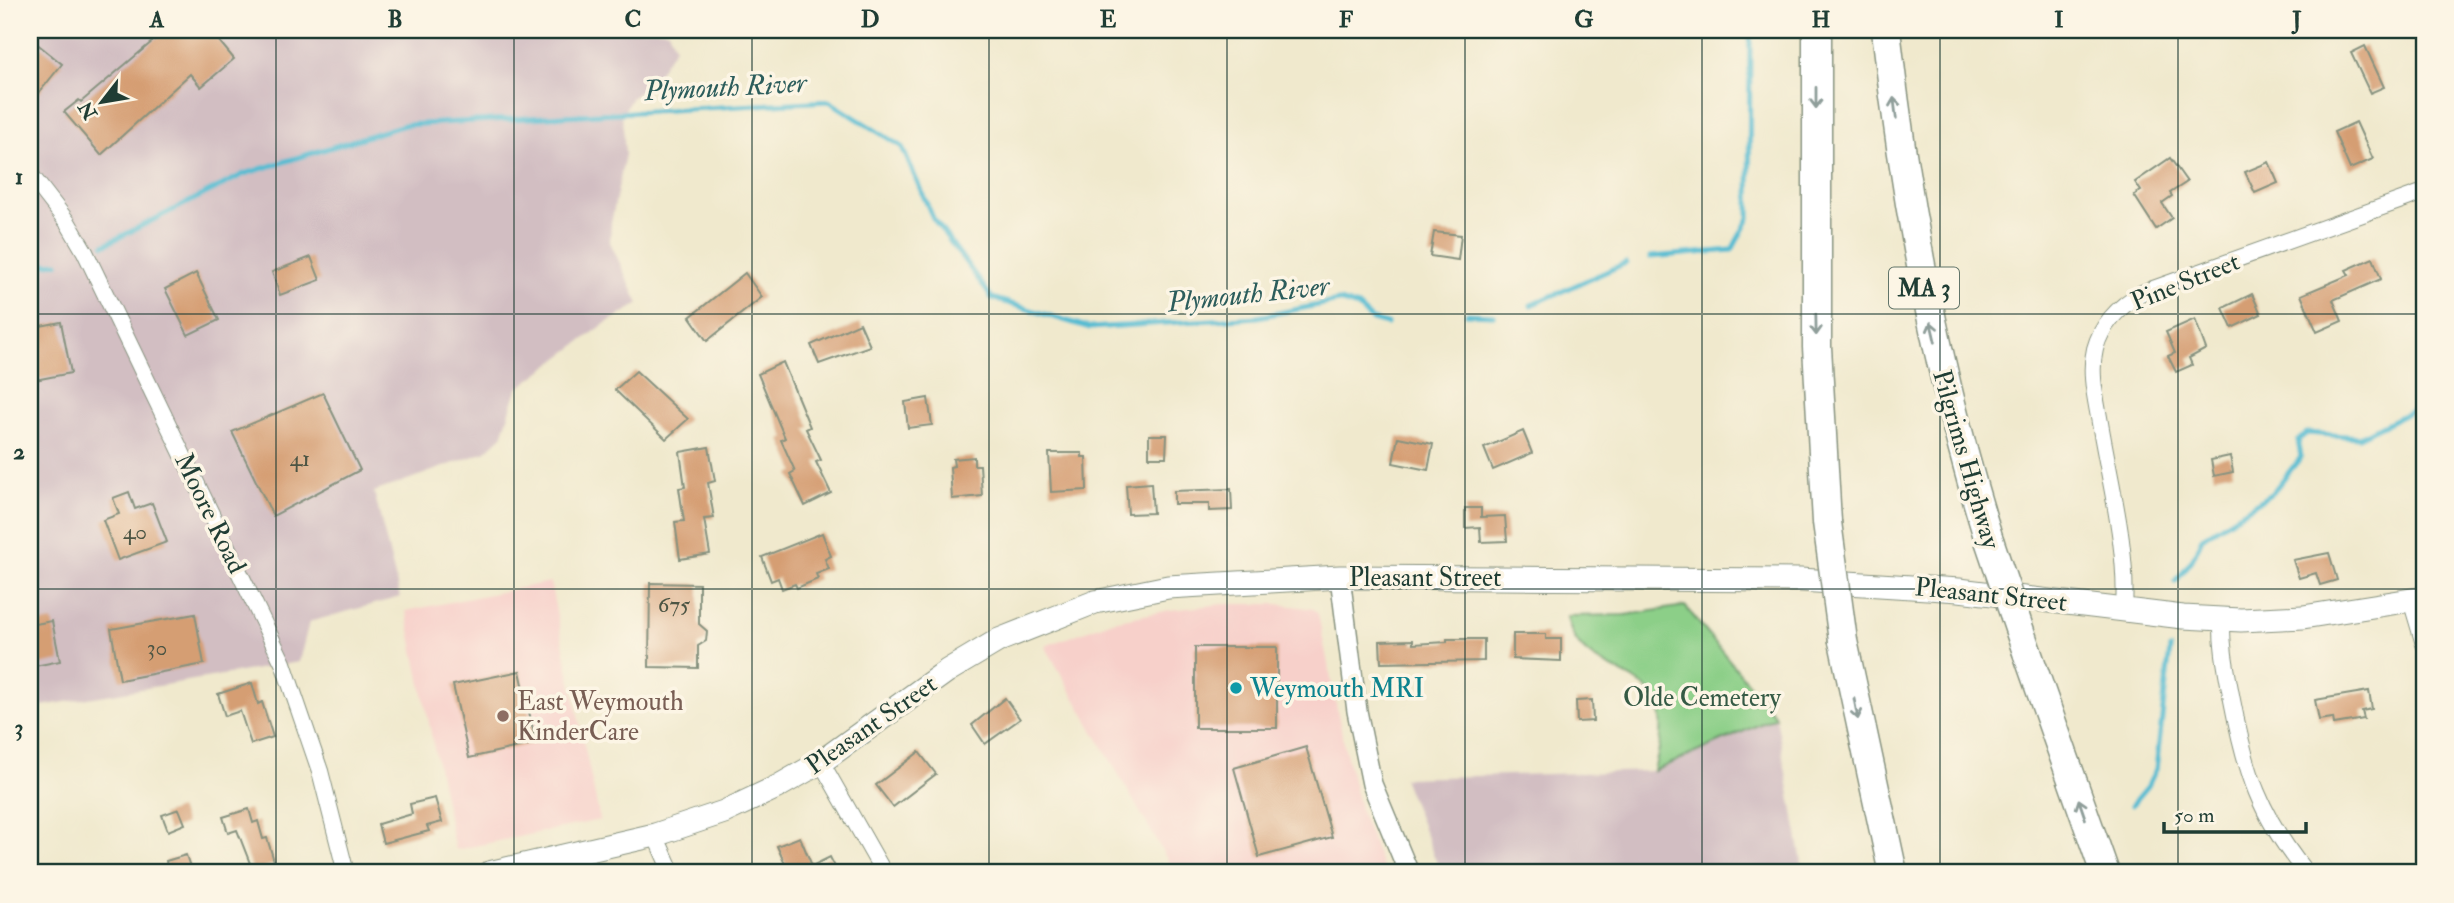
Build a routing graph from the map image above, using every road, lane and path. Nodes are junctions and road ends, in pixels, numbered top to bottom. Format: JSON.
{"nodes":[{"id":1,"x":1816,"y":30,"type":"edge"},
{"id":2,"x":1886,"y":30,"type":"edge"},
{"id":3,"x":30,"y":174,"type":"edge"},
{"id":4,"x":2424,"y":192,"type":"edge"},
{"id":5,"x":1340,"y":577,"type":"junction"},
{"id":6,"x":2418,"y":599,"type":"edge"},
{"id":7,"x":2124,"y":609,"type":"junction"},
{"id":8,"x":2222,"y":619,"type":"junction"},
{"id":9,"x":2424,"y":644,"type":"edge"},
{"id":10,"x":821,"y":762,"type":"junction"},
{"id":11,"x":655,"y":835,"type":"junction"},
{"id":12,"x":346,"y":873,"type":"edge"},
{"id":13,"x":489,"y":873,"type":"edge"},
{"id":14,"x":672,"y":873,"type":"edge"},
{"id":15,"x":884,"y":873,"type":"edge"},
{"id":16,"x":1409,"y":873,"type":"edge"},
{"id":17,"x":1893,"y":873,"type":"edge"},
{"id":18,"x":2105,"y":873,"type":"edge"},
{"id":19,"x":2306,"y":873,"type":"edge"}],
"edges":[{"from":1,"to":17,"type":"highway","one_way":true,"bridge":true},
{"from":18,"to":2,"type":"highway","name":"Pilgrims Highway","number":"MA 3","one_way":true,"bridge":true},
{"from":3,"to":12,"type":"street","name":"Moore Road"},
{"from":4,"to":7,"type":"street","name":"Pine Street"},
{"from":5,"to":7,"type":"main road","name":"Pleasant Street"},
{"from":5,"to":10,"type":"main road","name":"Pleasant Street"},
{"from":5,"to":16,"type":"street"},
{"from":6,"to":8,"type":"main road","name":"Pleasant Street"},
{"from":6,"to":9,"type":"street"},
{"from":7,"to":8,"type":"main road","name":"Pleasant Street"},
{"from":8,"to":19,"type":"street"},
{"from":10,"to":11,"type":"main road","name":"Pleasant Street"},
{"from":10,"to":15,"type":"street"},
{"from":11,"to":13,"type":"main road","name":"Pleasant Street"},
{"from":11,"to":14,"type":"street"}]}
